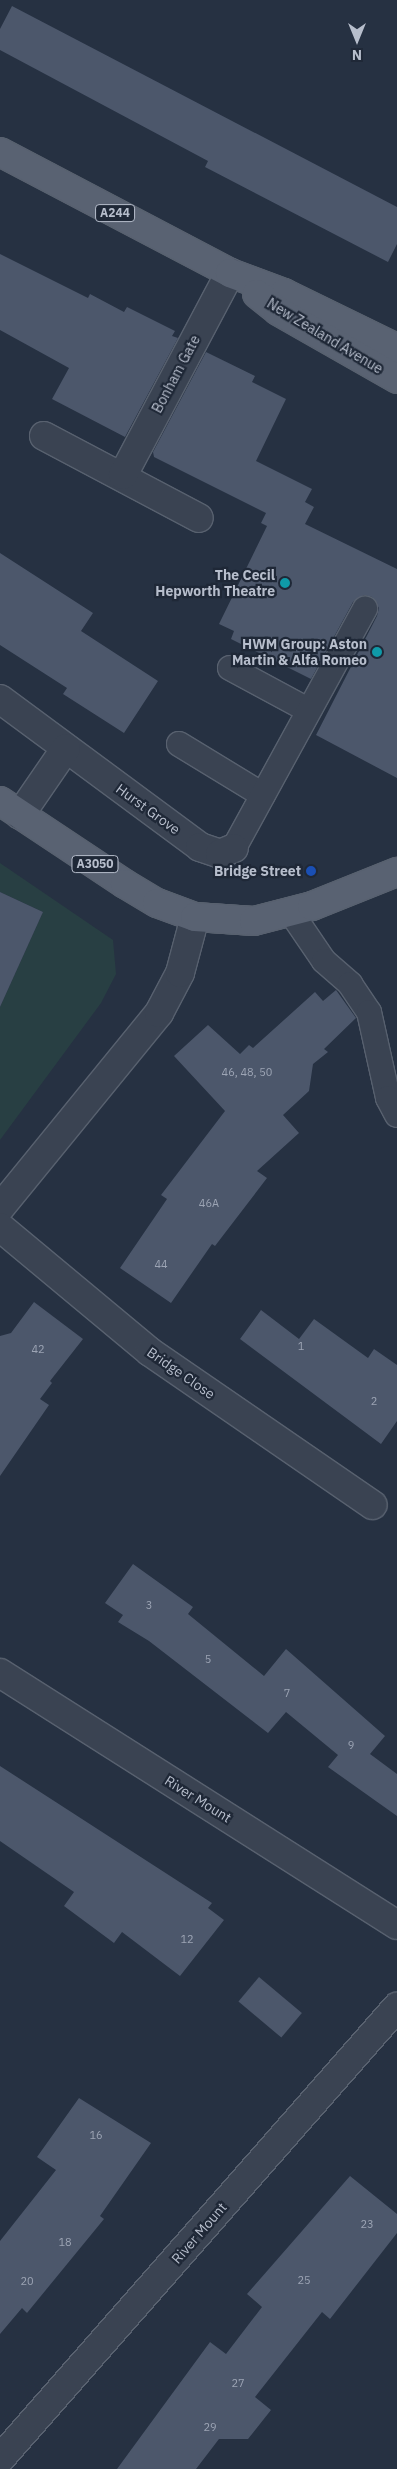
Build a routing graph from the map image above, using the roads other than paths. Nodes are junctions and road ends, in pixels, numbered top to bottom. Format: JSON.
{"nodes":[{"id":1,"x":0,"y":152,"type":"edge"},
{"id":2,"x":230,"y":273,"type":"junction"},
{"id":3,"x":397,"y":348,"type":"edge"},
{"id":4,"x":396,"y":375,"type":"edge"},
{"id":5,"x":44,"y":436,"type":"dead end"},
{"id":6,"x":123,"y":475,"type":"junction"},
{"id":7,"x":199,"y":518,"type":"dead end"},
{"id":8,"x":365,"y":609,"type":"dead end"},
{"id":9,"x":230,"y":668,"type":"dead end"},
{"id":10,"x":0,"y":699,"type":"edge"},
{"id":11,"x":308,"y":710,"type":"junction"},
{"id":12,"x":179,"y":744,"type":"dead end"},
{"id":13,"x":66,"y":748,"type":"junction"},
{"id":14,"x":263,"y":795,"type":"junction"},
{"id":15,"x":10,"y":808,"type":"edge"},
{"id":16,"x":234,"y":848,"type":"joint"},
{"id":17,"x":397,"y":872,"type":"edge"},
{"id":18,"x":290,"y":911,"type":"junction"},
{"id":19,"x":195,"y":917,"type":"junction"},
{"id":20,"x":397,"y":1115,"type":"edge"},
{"id":21,"x":0,"y":1208,"type":"edge"},
{"id":22,"x":0,"y":1227,"type":"edge"},
{"id":23,"x":373,"y":1505,"type":"dead end"},
{"id":24,"x":0,"y":1673,"type":"edge"},
{"id":25,"x":397,"y":1925,"type":"edge"},
{"id":26,"x":397,"y":2007,"type":"edge"},
{"id":27,"x":0,"y":2459,"type":"edge"}],
"edges":[{"from":1,"to":2,"type":"main road","name":"New Zealand Avenue","number":"A244"},
{"from":2,"to":3,"type":"main road","name":"New Zealand Avenue","number":"A244"},
{"from":2,"to":4,"type":"main road","name":"New Zealand Avenue","number":"A244"},
{"from":2,"to":6,"type":"street","name":"Bonham Gate"},
{"from":5,"to":6,"type":"street"},
{"from":6,"to":7,"type":"street"},
{"from":8,"to":11,"type":"lane"},
{"from":9,"to":11,"type":"lane"},
{"from":10,"to":13,"type":"street","name":"Hurst Grove"},
{"from":11,"to":14,"type":"lane"},
{"from":12,"to":14,"type":"lane"},
{"from":13,"to":15,"type":"street"},
{"from":13,"to":16,"type":"street","name":"Hurst Grove"},
{"from":14,"to":16,"type":"lane"},
{"from":15,"to":19,"type":"main road","number":"A3050"},
{"from":17,"to":18,"type":"main road","number":"A3050"},
{"from":18,"to":19,"type":"main road","number":"A3050"},
{"from":18,"to":20,"type":"lane"},
{"from":19,"to":21,"type":"street"},
{"from":22,"to":23,"type":"street","name":"Bridge Close"},
{"from":24,"to":25,"type":"street","name":"River Mount"},
{"from":26,"to":27,"type":"street","name":"River Mount"}]}
